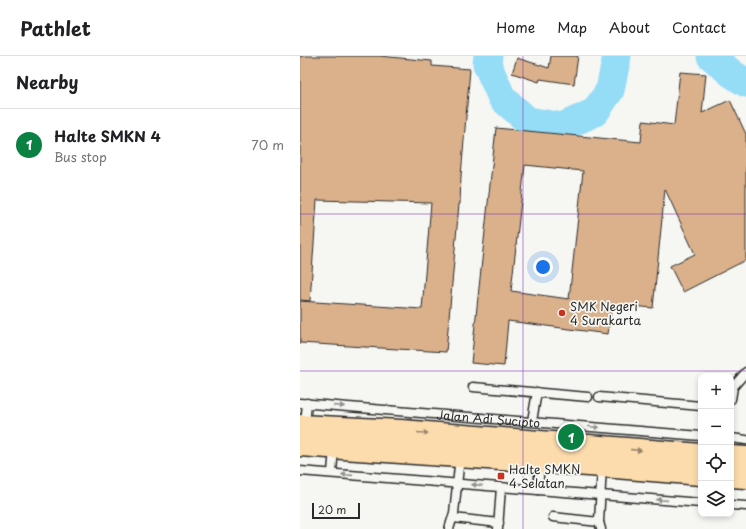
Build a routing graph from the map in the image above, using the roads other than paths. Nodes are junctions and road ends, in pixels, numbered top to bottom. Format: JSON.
{"nodes":[{"id":1,"x":746,"y":372,"type":"edge"},
{"id":2,"x":734,"y":386,"type":"edge"},
{"id":3,"x":473,"y":387,"type":"dead end"},
{"id":4,"x":537,"y":392,"type":"junction"},
{"id":5,"x":588,"y":397,"type":"dead end"},
{"id":6,"x":599,"y":397,"type":"dead end"},
{"id":7,"x":304,"y":403,"type":"edge"},
{"id":8,"x":698,"y":406,"type":"edge"},
{"id":9,"x":402,"y":421,"type":"junction"},
{"id":10,"x":532,"y":421,"type":"junction"},
{"id":11,"x":302,"y":436,"type":"edge"},
{"id":12,"x":698,"y":436,"type":"edge"},
{"id":13,"x":542,"y":438,"type":"junction"},
{"id":14,"x":734,"y":438,"type":"edge"},
{"id":15,"x":746,"y":440,"type":"edge"},
{"id":16,"x":334,"y":448,"type":"junction"},
{"id":17,"x":698,"y":455,"type":"edge"},
{"id":18,"x":460,"y":456,"type":"junction"},
{"id":19,"x":603,"y":457,"type":"junction"},
{"id":20,"x":734,"y":457,"type":"edge"},
{"id":21,"x":746,"y":458,"type":"edge"},
{"id":22,"x":300,"y":471,"type":"edge"},
{"id":23,"x":332,"y":473,"type":"junction"},
{"id":24,"x":698,"y":473,"type":"edge"},
{"id":25,"x":734,"y":476,"type":"edge"},
{"id":26,"x":746,"y":477,"type":"edge"},
{"id":27,"x":458,"y":483,"type":"junction"},
{"id":28,"x":501,"y":487,"type":"junction"},
{"id":29,"x":538,"y":490,"type":"junction"},
{"id":30,"x":600,"y":495,"type":"junction"},
{"id":31,"x":698,"y":502,"type":"edge"},
{"id":32,"x":734,"y":505,"type":"edge"},
{"id":33,"x":746,"y":506,"type":"edge"},
{"id":34,"x":553,"y":517,"type":"dead end"},
{"id":35,"x":453,"y":518,"type":"junction"},
{"id":36,"x":498,"y":526,"type":"edge"},
{"id":37,"x":600,"y":526,"type":"edge"},
{"id":38,"x":449,"y":529,"type":"edge"}],
"edges":[{"from":1,"to":2,"type":"lane"},
{"from":3,"to":4,"type":"lane"},
{"from":4,"to":5,"type":"lane"},
{"from":4,"to":10,"type":"lane"},
{"from":6,"to":8,"type":"lane"},
{"from":7,"to":9,"type":"lane","name":"Jalan Adi Sucipto","one_way":true},
{"from":7,"to":11,"type":"lane"},
{"from":9,"to":10,"type":"lane","name":"Jalan Adi Sucipto"},
{"from":9,"to":11,"type":"highway","name":"Jalan Adi Sucipto"},
{"from":9,"to":13,"type":"highway","name":"Jalan Adi Sucipto","one_way":true},
{"from":10,"to":13,"type":"lane","name":"Jalan Adi Sucipto"},
{"from":11,"to":16,"type":"highway","name":"Jalan Adi Sucipto"},
{"from":13,"to":12,"type":"lane","name":"Jalan Adi Sucipto","one_way":true},
{"from":13,"to":18,"type":"highway","name":"Jalan Adi Sucipto"},
{"from":13,"to":19,"type":"highway","name":"Jalan Adi Sucipto"},
{"from":13,"to":29,"type":"lane"},
{"from":14,"to":15,"type":"lane"},
{"from":16,"to":18,"type":"highway","name":"Jalan Adi Sucipto"},
{"from":16,"to":23,"type":"lane"},
{"from":19,"to":17,"type":"highway","name":"Jalan Adi Sucipto","one_way":true},
{"from":18,"to":27,"type":"lane"},
{"from":19,"to":24,"type":"highway","name":"Jalan Adi Sucipto"},
{"from":19,"to":30,"type":"lane"},
{"from":20,"to":21,"type":"highway"},
{"from":22,"to":23,"type":"lane"},
{"from":27,"to":23,"type":"lane","one_way":true},
{"from":25,"to":26,"type":"highway"},
{"from":28,"to":27,"type":"lane","one_way":true},
{"from":27,"to":35,"type":"lane"},
{"from":28,"to":29,"type":"lane"},
{"from":28,"to":36,"type":"lane"},
{"from":29,"to":30,"type":"lane"},
{"from":31,"to":30,"type":"lane","one_way":true},
{"from":30,"to":37,"type":"lane"},
{"from":32,"to":33,"type":"lane"},
{"from":34,"to":37,"type":"lane"},
{"from":35,"to":36,"type":"lane"},
{"from":35,"to":38,"type":"lane"}]}
